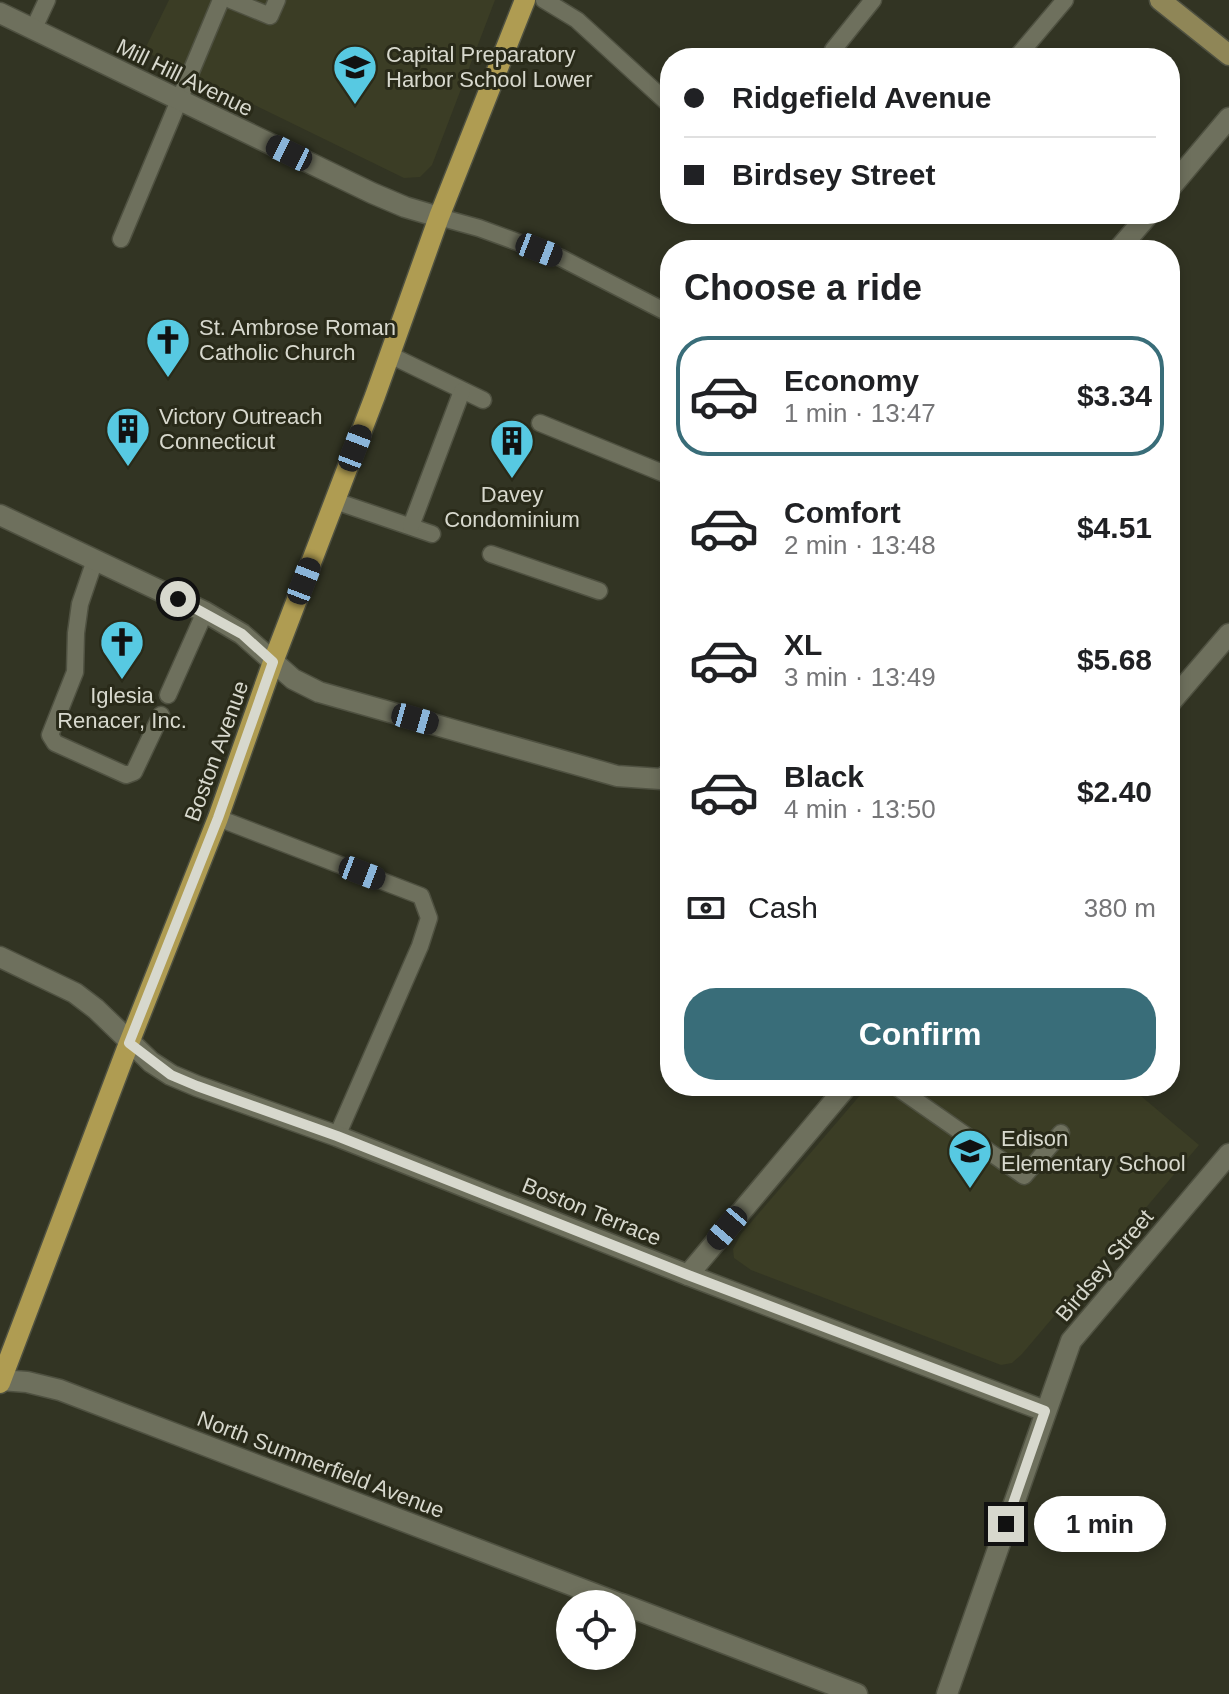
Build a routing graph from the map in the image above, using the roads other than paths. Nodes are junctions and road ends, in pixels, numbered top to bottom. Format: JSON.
{"nodes":[{"id":1,"x":47,"y":0,"type":"edge"},
{"id":2,"x":221,"y":0,"type":"edge"},
{"id":3,"x":231,"y":0,"type":"edge"},
{"id":4,"x":277,"y":0,"type":"edge"},
{"id":5,"x":525,"y":0,"type":"edge"},
{"id":6,"x":544,"y":0,"type":"edge"},
{"id":7,"x":873,"y":0,"type":"edge"},
{"id":8,"x":1065,"y":0,"type":"edge"},
{"id":9,"x":1160,"y":0,"type":"edge"},
{"id":10,"x":0,"y":13,"type":"edge"},
{"id":11,"x":33,"y":30,"type":"junction"},
{"id":12,"x":835,"y":48,"type":"edge"},
{"id":13,"x":1024,"y":48,"type":"edge"},
{"id":14,"x":1229,"y":55,"type":"edge"},
{"id":15,"x":660,"y":96,"type":"edge"},
{"id":16,"x":179,"y":100,"type":"junction"},
{"id":17,"x":1229,"y":118,"type":"edge"},
{"id":18,"x":1180,"y":176,"type":"edge"},
{"id":19,"x":439,"y":217,"type":"junction"},
{"id":20,"x":1140,"y":224,"type":"edge"},
{"id":21,"x":121,"y":239,"type":"dead end"},
{"id":22,"x":1127,"y":240,"type":"edge"},
{"id":23,"x":660,"y":309,"type":"edge"},
{"id":24,"x":390,"y":355,"type":"junction"},
{"id":25,"x":462,"y":391,"type":"junction"},
{"id":26,"x":483,"y":400,"type":"dead end"},
{"id":27,"x":540,"y":423,"type":"dead end"},
{"id":28,"x":660,"y":472,"type":"edge"},
{"id":29,"x":335,"y":501,"type":"junction"},
{"id":30,"x":0,"y":515,"type":"edge"},
{"id":31,"x":411,"y":526,"type":"junction"},
{"id":32,"x":432,"y":534,"type":"dead end"},
{"id":33,"x":491,"y":554,"type":"dead end"},
{"id":34,"x":95,"y":560,"type":"junction"},
{"id":35,"x":599,"y":591,"type":"dead end"},
{"id":36,"x":205,"y":612,"type":"junction"},
{"id":37,"x":1229,"y":634,"type":"edge"},
{"id":38,"x":273,"y":662,"type":"junction"},
{"id":39,"x":1180,"y":691,"type":"edge"},
{"id":40,"x":168,"y":695,"type":"dead end"},
{"id":41,"x":161,"y":715,"type":"dead end"},
{"id":42,"x":660,"y":779,"type":"edge"},
{"id":43,"x":218,"y":818,"type":"junction"},
{"id":44,"x":0,"y":957,"type":"edge"},
{"id":45,"x":129,"y":1043,"type":"junction"},
{"id":46,"x":839,"y":1096,"type":"edge"},
{"id":47,"x":909,"y":1096,"type":"edge"},
{"id":48,"x":1061,"y":1133,"type":"dead end"},
{"id":49,"x":337,"y":1136,"type":"junction"},
{"id":50,"x":1229,"y":1154,"type":"edge"},
{"id":51,"x":688,"y":1275,"type":"junction"},
{"id":52,"x":0,"y":1381,"type":"edge"},
{"id":53,"x":1045,"y":1411,"type":"junction"},
{"id":54,"x":585,"y":1590,"type":"edge"},
{"id":55,"x":636,"y":1609,"type":"edge"},
{"id":56,"x":857,"y":1694,"type":"edge"},
{"id":57,"x":947,"y":1694,"type":"edge"}],
"edges":[{"from":1,"to":11,"type":"lane"},
{"from":2,"to":16,"type":"lane"},
{"from":3,"to":4,"type":"lane"},
{"from":5,"to":19,"type":"main road","name":"Boston Avenue"},
{"from":6,"to":15,"type":"lane"},
{"from":7,"to":12,"type":"lane"},
{"from":8,"to":13,"type":"lane"},
{"from":9,"to":14,"type":"street"},
{"from":10,"to":11,"type":"street","name":"Mill Hill Avenue"},
{"from":11,"to":16,"type":"street","name":"Mill Hill Avenue"},
{"from":16,"to":19,"type":"street","name":"Mill Hill Avenue"},
{"from":16,"to":21,"type":"lane"},
{"from":17,"to":18,"type":"street"},
{"from":19,"to":23,"type":"lane"},
{"from":19,"to":24,"type":"main road","name":"Boston Avenue"},
{"from":20,"to":22,"type":"street"},
{"from":24,"to":25,"type":"lane"},
{"from":24,"to":29,"type":"main road","name":"Boston Avenue"},
{"from":25,"to":26,"type":"lane"},
{"from":25,"to":31,"type":"lane"},
{"from":27,"to":28,"type":"lane"},
{"from":29,"to":31,"type":"lane"},
{"from":29,"to":38,"type":"main road","name":"Boston Avenue"},
{"from":30,"to":34,"type":"street"},
{"from":31,"to":32,"type":"lane"},
{"from":33,"to":35,"type":"lane"},
{"from":34,"to":36,"type":"street"},
{"from":34,"to":41,"type":"lane"},
{"from":36,"to":38,"type":"street"},
{"from":36,"to":40,"type":"lane"},
{"from":37,"to":39,"type":"street"},
{"from":38,"to":42,"type":"street"},
{"from":38,"to":43,"type":"main road","name":"Boston Avenue"},
{"from":43,"to":45,"type":"main road","name":"Boston Avenue"},
{"from":43,"to":49,"type":"lane"},
{"from":44,"to":45,"type":"street","name":"Boston Terrace"},
{"from":45,"to":49,"type":"street","name":"Boston Terrace"},
{"from":45,"to":52,"type":"main road","name":"Boston Avenue"},
{"from":46,"to":51,"type":"street"},
{"from":47,"to":48,"type":"lane"},
{"from":49,"to":51,"type":"street","name":"Boston Terrace"},
{"from":50,"to":53,"type":"street","name":"Birdsey Street"},
{"from":51,"to":53,"type":"street","name":"Boston Terrace"},
{"from":52,"to":54,"type":"street","name":"North Summerfield Avenue"},
{"from":53,"to":57,"type":"street","name":"Birdsey Street"},
{"from":55,"to":56,"type":"street","name":"North Summerfield Avenue"}]}
